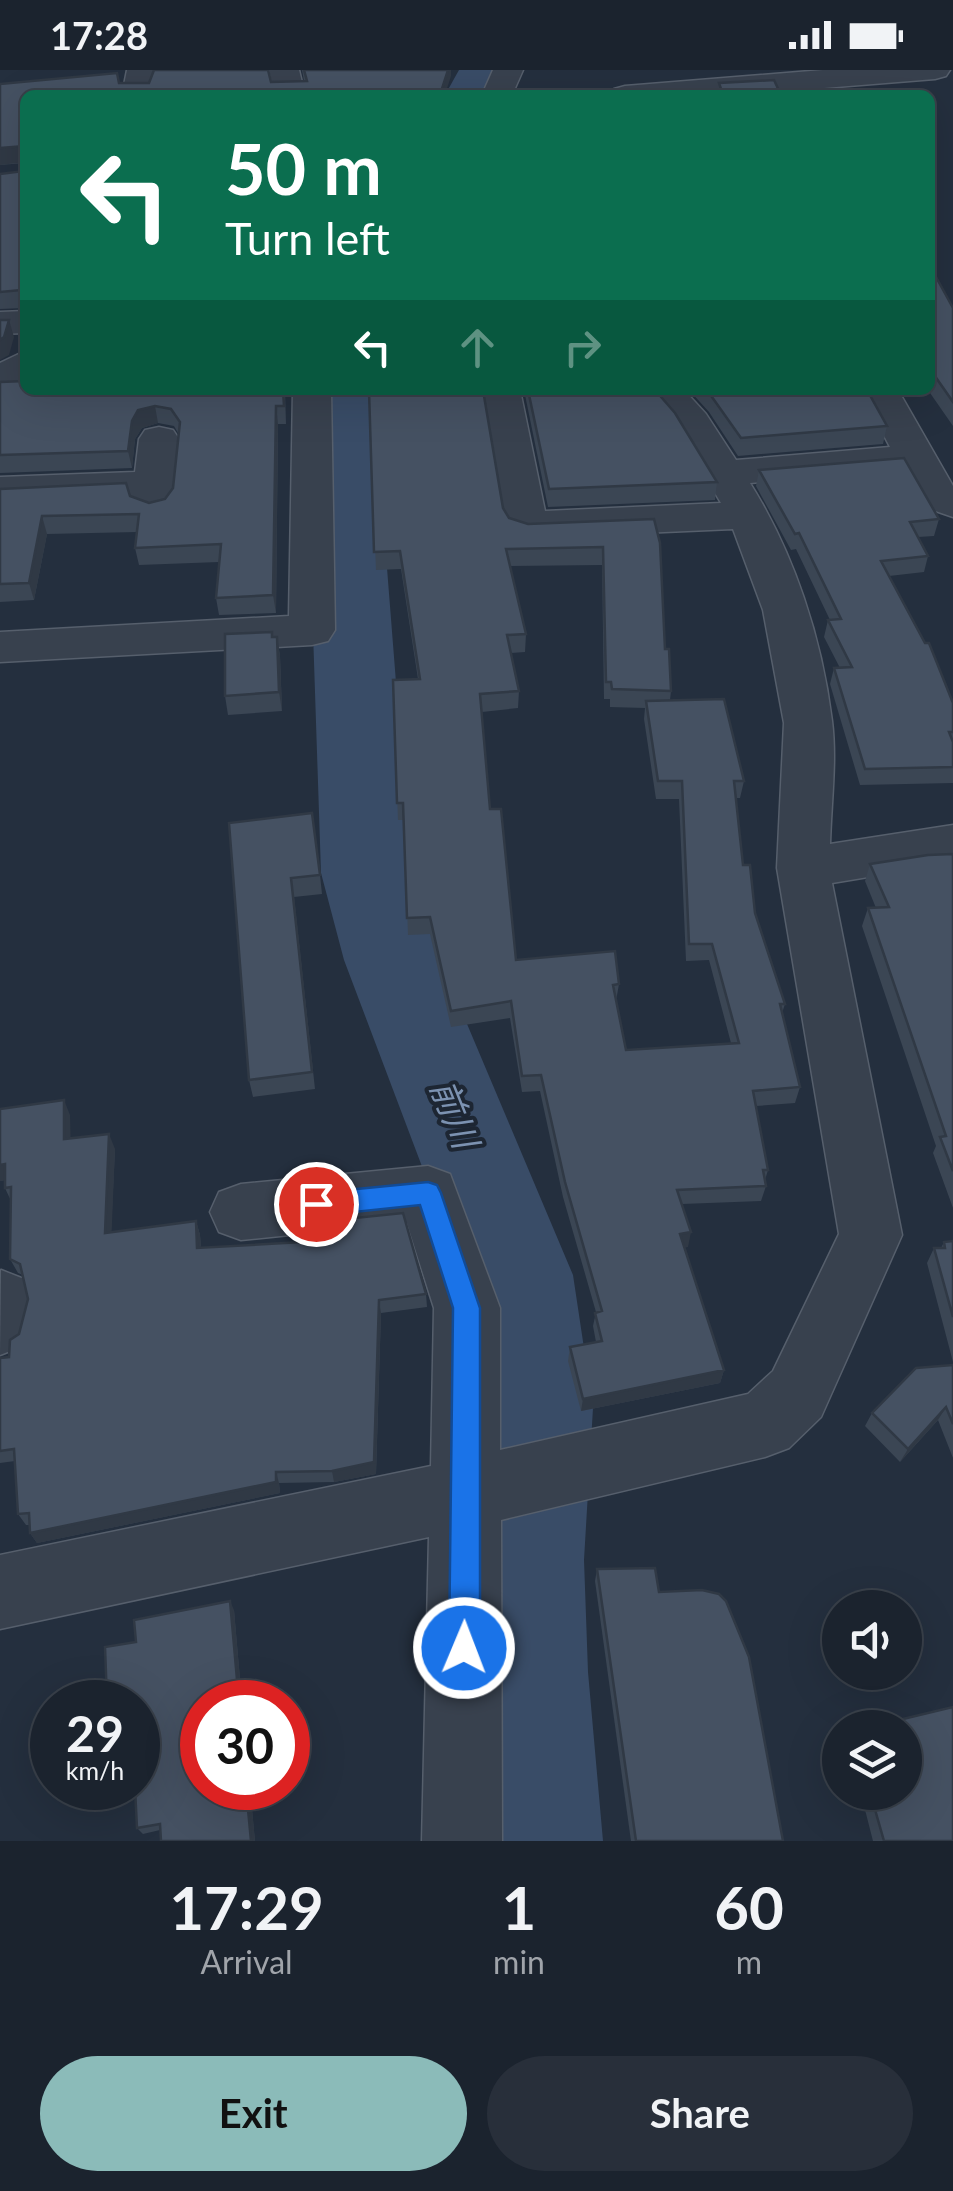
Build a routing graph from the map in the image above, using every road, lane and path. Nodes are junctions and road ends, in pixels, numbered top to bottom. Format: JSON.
{"nodes":[{"id":1,"x":934,"y":70,"type":"edge"},
{"id":2,"x":808,"y":87,"type":"edge"},
{"id":3,"x":739,"y":90,"type":"edge"},
{"id":4,"x":20,"y":366,"type":"edge"},
{"id":5,"x":0,"y":381,"type":"edge"},
{"id":6,"x":312,"y":395,"type":"edge"},
{"id":7,"x":502,"y":395,"type":"edge"},
{"id":8,"x":667,"y":395,"type":"edge"},
{"id":9,"x":881,"y":395,"type":"edge"},
{"id":10,"x":159,"y":439,"type":"dead end"},
{"id":11,"x":916,"y":456,"type":"junction"},
{"id":12,"x":724,"y":473,"type":"junction"},
{"id":13,"x":0,"y":490,"type":"edge"},
{"id":14,"x":953,"y":504,"type":"edge"},
{"id":15,"x":749,"y":515,"type":"junction"},
{"id":16,"x":0,"y":647,"type":"edge"},
{"id":17,"x":953,"y":844,"type":"edge"},
{"id":18,"x":803,"y":868,"type":"junction"},
{"id":19,"x":241,"y":1212,"type":"dead end"},
{"id":20,"x":1,"y":1300,"type":"edge"},
{"id":21,"x":0,"y":1324,"type":"edge"},
{"id":22,"x":481,"y":1490,"type":"junction"},
{"id":23,"x":0,"y":1592,"type":"edge"},
{"id":24,"x":462,"y":1841,"type":"edge"}],
"edges":[{"from":1,"to":2,"type":"street"},
{"from":2,"to":3,"type":"street"},
{"from":4,"to":5,"type":"street"},
{"from":6,"to":16,"type":"street"},
{"from":7,"to":15,"type":"street"},
{"from":8,"to":12,"type":"street"},
{"from":9,"to":11,"type":"street"},
{"from":10,"to":13,"type":"street"},
{"from":11,"to":12,"type":"street"},
{"from":11,"to":14,"type":"street"},
{"from":12,"to":15,"type":"street"},
{"from":15,"to":18,"type":"street"},
{"from":17,"to":18,"type":"street"},
{"from":18,"to":22,"type":"street"},
{"from":19,"to":22,"type":"street"},
{"from":20,"to":21,"type":"street"},
{"from":22,"to":23,"type":"street"},
{"from":22,"to":24,"type":"street"}]}
